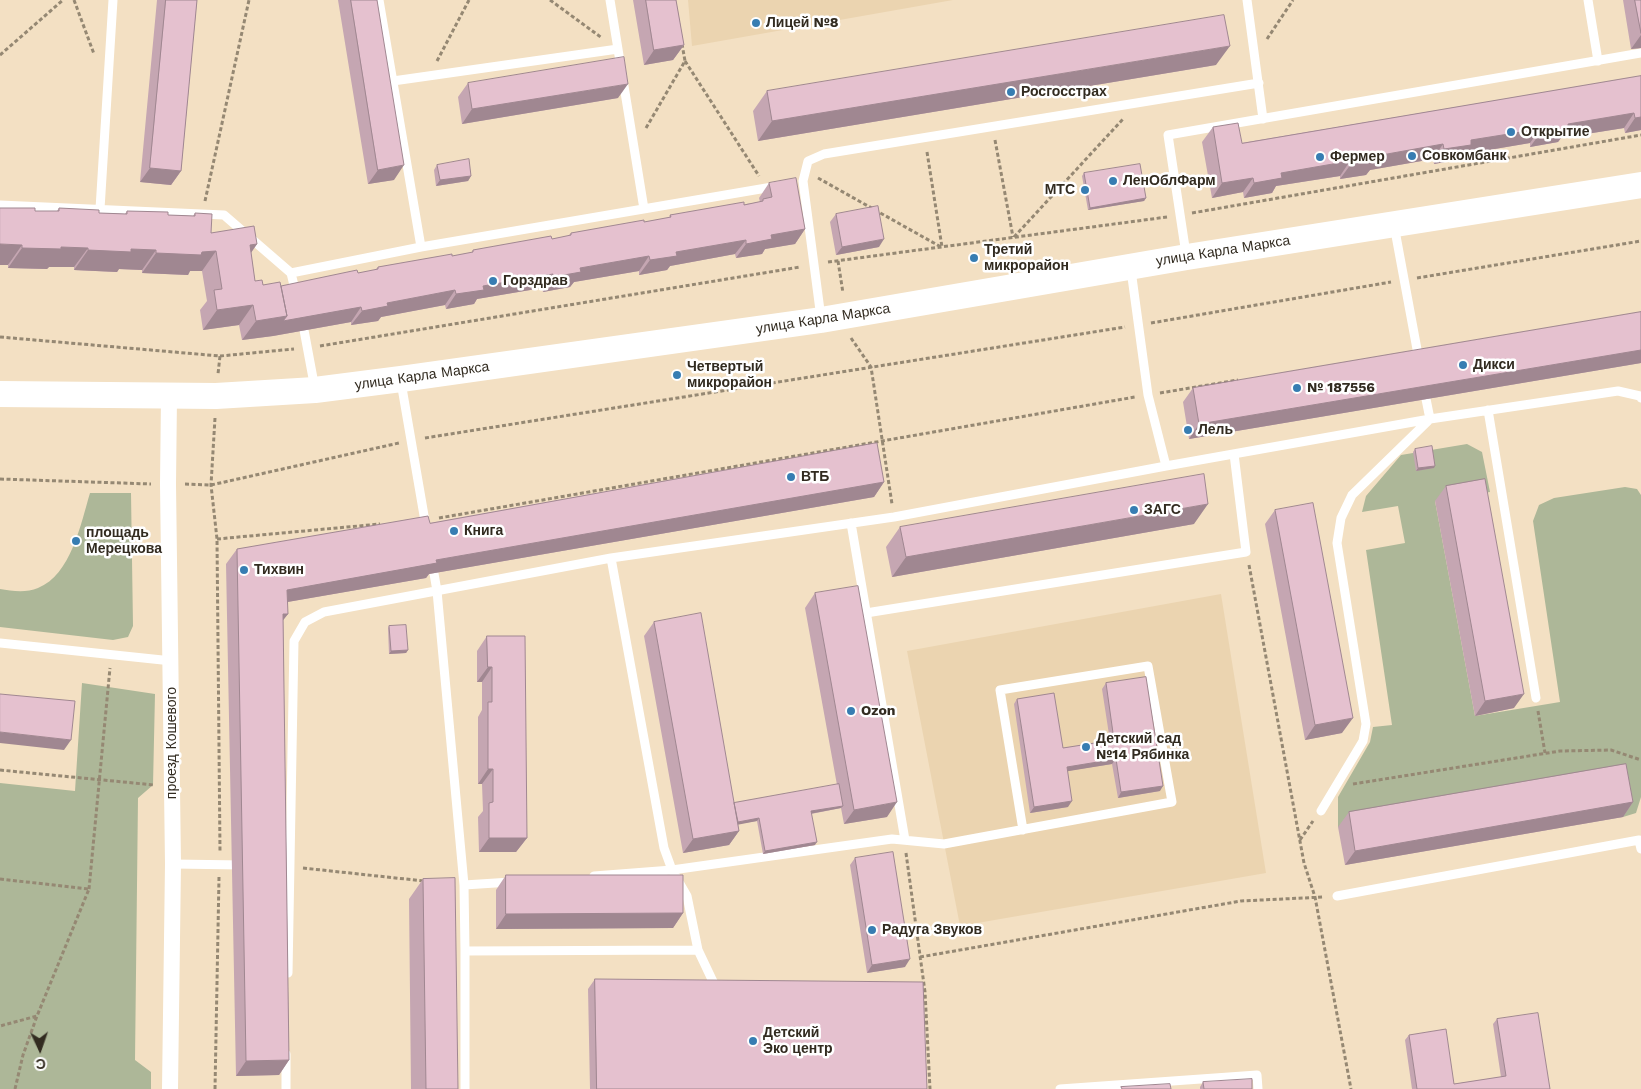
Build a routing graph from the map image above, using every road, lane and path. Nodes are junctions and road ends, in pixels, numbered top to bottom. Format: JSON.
{"nodes":[{"id":1,"x":63,"y":0,"type":"edge"},
{"id":2,"x":74,"y":0,"type":"edge"},
{"id":3,"x":113,"y":0,"type":"edge"},
{"id":4,"x":249,"y":0,"type":"edge"},
{"id":5,"x":379,"y":0,"type":"edge"},
{"id":6,"x":469,"y":0,"type":"edge"},
{"id":7,"x":550,"y":0,"type":"edge"},
{"id":8,"x":610,"y":0,"type":"edge"},
{"id":9,"x":1247,"y":0,"type":"edge"},
{"id":10,"x":1294,"y":0,"type":"edge"},
{"id":11,"x":1588,"y":0,"type":"edge"},
{"id":12,"x":680,"y":35,"type":"edge"},
{"id":13,"x":618,"y":49,"type":"junction"},
{"id":14,"x":1641,"y":53,"type":"edge"},
{"id":15,"x":0,"y":55,"type":"edge"},
{"id":16,"x":1255,"y":56,"type":"junction"},
{"id":17,"x":684,"y":61,"type":"junction"},
{"id":18,"x":1598,"y":61,"type":"junction"},
{"id":19,"x":429,"y":76,"type":"junction"},
{"id":20,"x":393,"y":81,"type":"junction"},
{"id":21,"x":1259,"y":83,"type":"junction"},
{"id":22,"x":107,"y":90,"type":"junction"},
{"id":23,"x":1139,"y":102,"type":"junction"},
{"id":24,"x":1263,"y":119,"type":"junction"},
{"id":25,"x":993,"y":126,"type":"junction"},
{"id":26,"x":1641,"y":135,"type":"edge"},
{"id":27,"x":925,"y":137,"type":"junction"},
{"id":28,"x":634,"y":148,"type":"junction"},
{"id":29,"x":806,"y":170,"type":"junction"},
{"id":30,"x":793,"y":183,"type":"junction"},
{"id":31,"x":1641,"y":185,"type":"edge"},
{"id":32,"x":766,"y":188,"type":"junction"},
{"id":33,"x":0,"y":205,"type":"edge"},
{"id":34,"x":100,"y":209,"type":"junction"},
{"id":35,"x":644,"y":209,"type":"junction"},
{"id":36,"x":202,"y":214,"type":"junction"},
{"id":37,"x":1179,"y":216,"type":"junction"},
{"id":38,"x":1393,"y":223,"type":"junction"},
{"id":39,"x":1013,"y":238,"type":"junction"},
{"id":40,"x":1641,"y":241,"type":"edge"},
{"id":41,"x":421,"y":247,"type":"junction"},
{"id":42,"x":942,"y":247,"type":"junction"},
{"id":43,"x":1187,"y":257,"type":"junction"},
{"id":44,"x":838,"y":261,"type":"junction"},
{"id":45,"x":815,"y":264,"type":"junction"},
{"id":46,"x":1130,"y":267,"type":"junction"},
{"id":47,"x":291,"y":272,"type":"junction"},
{"id":48,"x":1404,"y":280,"type":"junction"},
{"id":49,"x":296,"y":296,"type":"edge"},
{"id":50,"x":834,"y":318,"type":"junction"},
{"id":51,"x":1138,"y":325,"type":"junction"},
{"id":52,"x":304,"y":330,"type":"edge"},
{"id":53,"x":0,"y":337,"type":"edge"},
{"id":54,"x":307,"y":348,"type":"junction"},
{"id":55,"x":220,"y":356,"type":"junction"},
{"id":56,"x":1420,"y":362,"type":"edge"},
{"id":57,"x":871,"y":367,"type":"junction"},
{"id":58,"x":401,"y":379,"type":"junction"},
{"id":59,"x":1244,"y":379,"type":"edge"},
{"id":60,"x":315,"y":390,"type":"junction"},
{"id":61,"x":0,"y":394,"type":"edge"},
{"id":62,"x":1148,"y":394,"type":"junction"},
{"id":63,"x":216,"y":396,"type":"junction"},
{"id":64,"x":169,"y":397,"type":"junction"},
{"id":65,"x":1641,"y":398,"type":"edge"},
{"id":66,"x":1426,"y":399,"type":"edge"},
{"id":67,"x":1488,"y":410,"type":"junction"},
{"id":68,"x":1430,"y":419,"type":"junction"},
{"id":69,"x":882,"y":440,"type":"junction"},
{"id":70,"x":410,"y":441,"type":"junction"},
{"id":71,"x":1234,"y":454,"type":"junction"},
{"id":72,"x":1166,"y":466,"type":"junction"},
{"id":73,"x":0,"y":478,"type":"edge"},
{"id":74,"x":168,"y":484,"type":"junction"},
{"id":75,"x":211,"y":484,"type":"junction"},
{"id":76,"x":894,"y":517,"type":"junction"},
{"id":77,"x":424,"y":520,"type":"junction"},
{"id":78,"x":851,"y":523,"type":"junction"},
{"id":79,"x":385,"y":524,"type":"edge"},
{"id":80,"x":428,"y":538,"type":"edge"},
{"id":81,"x":217,"y":539,"type":"junction"},
{"id":82,"x":1246,"y":552,"type":"junction"},
{"id":83,"x":431,"y":556,"type":"edge"},
{"id":84,"x":611,"y":558,"type":"junction"},
{"id":85,"x":438,"y":591,"type":"junction"},
{"id":86,"x":866,"y":613,"type":"junction"},
{"id":87,"x":0,"y":643,"type":"edge"},
{"id":88,"x":111,"y":655,"type":"junction"},
{"id":89,"x":172,"y":661,"type":"junction"},
{"id":90,"x":1536,"y":698,"type":"joint"},
{"id":91,"x":1545,"y":753,"type":"junction"},
{"id":92,"x":1641,"y":760,"type":"edge"},
{"id":93,"x":0,"y":770,"type":"edge"},
{"id":94,"x":101,"y":781,"type":"junction"},
{"id":95,"x":172,"y":787,"type":"junction"},
{"id":96,"x":1335,"y":787,"type":"junction"},
{"id":97,"x":1320,"y":811,"type":"joint"},
{"id":98,"x":1023,"y":830,"type":"junction"},
{"id":99,"x":905,"y":840,"type":"junction"},
{"id":100,"x":1300,"y":840,"type":"junction"},
{"id":101,"x":1640,"y":841,"type":"edge"},
{"id":102,"x":173,"y":864,"type":"junction"},
{"id":103,"x":220,"y":864,"type":"junction"},
{"id":104,"x":250,"y":865,"type":"edge"},
{"id":105,"x":279,"y":866,"type":"edge"},
{"id":106,"x":289,"y":866,"type":"junction"},
{"id":107,"x":672,"y":870,"type":"junction"},
{"id":108,"x":583,"y":877,"type":"edge"},
{"id":109,"x":0,"y":879,"type":"edge"},
{"id":110,"x":425,"y":881,"type":"edge"},
{"id":111,"x":524,"y":881,"type":"edge"},
{"id":112,"x":464,"y":885,"type":"junction"},
{"id":113,"x":89,"y":889,"type":"junction"},
{"id":114,"x":1337,"y":896,"type":"joint"},
{"id":115,"x":1314,"y":897,"type":"junction"},
{"id":116,"x":698,"y":950,"type":"junction"},
{"id":117,"x":465,"y":951,"type":"junction"},
{"id":118,"x":920,"y":957,"type":"junction"},
{"id":119,"x":288,"y":982,"type":"edge"},
{"id":120,"x":718,"y":990,"type":"edge"},
{"id":121,"x":37,"y":1016,"type":"junction"},
{"id":122,"x":0,"y":1026,"type":"edge"},
{"id":123,"x":286,"y":1041,"type":"edge"},
{"id":124,"x":15,"y":1089,"type":"edge"},
{"id":125,"x":170,"y":1089,"type":"edge"},
{"id":126,"x":215,"y":1089,"type":"edge"},
{"id":127,"x":286,"y":1089,"type":"edge"},
{"id":128,"x":465,"y":1089,"type":"edge"},
{"id":129,"x":930,"y":1089,"type":"edge"},
{"id":130,"x":1060,"y":1089,"type":"edge"},
{"id":131,"x":1258,"y":1089,"type":"edge"},
{"id":132,"x":1351,"y":1089,"type":"edge"}],
"edges":[{"from":1,"to":15,"type":"path"},
{"from":2,"to":22,"type":"path"},
{"from":3,"to":22,"type":"lane"},
{"from":4,"to":36,"type":"path"},
{"from":5,"to":20,"type":"lane"},
{"from":6,"to":19,"type":"path"},
{"from":7,"to":13,"type":"path"},
{"from":8,"to":13,"type":"lane"},
{"from":9,"to":16,"type":"lane"},
{"from":10,"to":16,"type":"path"},
{"from":11,"to":18,"type":"lane"},
{"from":12,"to":17,"type":"path"},
{"from":13,"to":19,"type":"lane"},
{"from":13,"to":28,"type":"lane"},
{"from":14,"to":18,"type":"lane"},
{"from":16,"to":21,"type":"lane"},
{"from":17,"to":28,"type":"path"},
{"from":17,"to":32,"type":"path"},
{"from":18,"to":24,"type":"lane"},
{"from":19,"to":20,"type":"lane"},
{"from":20,"to":41,"type":"lane"},
{"from":21,"to":23,"type":"lane"},
{"from":21,"to":24,"type":"lane"},
{"from":22,"to":34,"type":"lane"},
{"from":23,"to":25,"type":"lane"},
{"from":23,"to":39,"type":"path"},
{"from":24,"to":37,"type":"lane"},
{"from":25,"to":27,"type":"lane"},
{"from":25,"to":39,"type":"path"},
{"from":26,"to":37,"type":"path"},
{"from":27,"to":29,"type":"lane"},
{"from":27,"to":42,"type":"path"},
{"from":28,"to":35,"type":"lane"},
{"from":29,"to":30,"type":"lane"},
{"from":29,"to":42,"type":"path"},
{"from":30,"to":32,"type":"lane"},
{"from":30,"to":45,"type":"lane"},
{"from":31,"to":38,"type":"main road","name":"улица Карла Маркса"},
{"from":32,"to":35,"type":"lane"},
{"from":33,"to":34,"type":"lane"},
{"from":34,"to":36,"type":"lane"},
{"from":35,"to":41,"type":"lane"},
{"from":36,"to":47,"type":"lane"},
{"from":37,"to":39,"type":"path"},
{"from":37,"to":43,"type":"lane"},
{"from":38,"to":43,"type":"main road","name":"улица Карла Маркса"},
{"from":38,"to":48,"type":"lane"},
{"from":39,"to":42,"type":"path"},
{"from":40,"to":48,"type":"path"},
{"from":41,"to":47,"type":"lane"},
{"from":42,"to":44,"type":"path"},
{"from":43,"to":46,"type":"main road","name":"улица Карла Маркса"},
{"from":44,"to":45,"type":"path"},
{"from":44,"to":50,"type":"path"},
{"from":45,"to":50,"type":"lane"},
{"from":45,"to":54,"type":"path"},
{"from":46,"to":50,"type":"main road","name":"улица Карла Маркса"},
{"from":46,"to":51,"type":"lane"},
{"from":47,"to":49,"type":"lane"},
{"from":48,"to":51,"type":"path"},
{"from":48,"to":56,"type":"lane"},
{"from":50,"to":57,"type":"path"},
{"from":50,"to":58,"type":"main road","name":"улица Карла Маркса"},
{"from":51,"to":57,"type":"path"},
{"from":51,"to":62,"type":"lane"},
{"from":52,"to":54,"type":"lane"},
{"from":53,"to":55,"type":"path"},
{"from":54,"to":55,"type":"path"},
{"from":54,"to":60,"type":"lane"},
{"from":55,"to":63,"type":"path"},
{"from":57,"to":69,"type":"path"},
{"from":57,"to":70,"type":"path"},
{"from":58,"to":60,"type":"main road","name":"улица Карла Маркса"},
{"from":58,"to":70,"type":"lane"},
{"from":59,"to":62,"type":"path"},
{"from":60,"to":63,"type":"main road","name":"улица Карла Маркса"},
{"from":61,"to":64,"type":"main road","name":"улица Карла Маркса"},
{"from":62,"to":69,"type":"path"},
{"from":62,"to":72,"type":"lane"},
{"from":63,"to":64,"type":"main road","name":"улица Карла Маркса"},
{"from":63,"to":75,"type":"path"},
{"from":64,"to":74,"type":"street","name":"проезд Кошевого"},
{"from":65,"to":67,"type":"lane"},
{"from":66,"to":68,"type":"lane"},
{"from":67,"to":68,"type":"lane"},
{"from":67,"to":90,"type":"lane"},
{"from":68,"to":71,"type":"lane"},
{"from":68,"to":96,"type":"lane"},
{"from":69,"to":76,"type":"path"},
{"from":69,"to":77,"type":"path"},
{"from":70,"to":75,"type":"path"},
{"from":70,"to":77,"type":"lane"},
{"from":71,"to":72,"type":"lane"},
{"from":71,"to":82,"type":"lane"},
{"from":72,"to":76,"type":"lane"},
{"from":73,"to":74,"type":"path"},
{"from":74,"to":75,"type":"path"},
{"from":74,"to":89,"type":"street","name":"проезд Кошевого"},
{"from":75,"to":81,"type":"path"},
{"from":76,"to":78,"type":"lane"},
{"from":77,"to":80,"type":"lane"},
{"from":78,"to":84,"type":"lane"},
{"from":78,"to":86,"type":"lane"},
{"from":79,"to":81,"type":"path"},
{"from":81,"to":103,"type":"path"},
{"from":82,"to":86,"type":"lane"},
{"from":82,"to":100,"type":"path"},
{"from":83,"to":85,"type":"lane"},
{"from":84,"to":85,"type":"lane"},
{"from":84,"to":107,"type":"lane"},
{"from":85,"to":106,"type":"lane"},
{"from":85,"to":112,"type":"lane"},
{"from":86,"to":99,"type":"lane"},
{"from":87,"to":88,"type":"lane"},
{"from":88,"to":89,"type":"lane"},
{"from":88,"to":94,"type":"path"},
{"from":89,"to":95,"type":"street","name":"проезд Кошевого"},
{"from":90,"to":91,"type":"path"},
{"from":91,"to":92,"type":"path"},
{"from":91,"to":96,"type":"path"},
{"from":93,"to":94,"type":"path"},
{"from":94,"to":95,"type":"path"},
{"from":94,"to":113,"type":"path"},
{"from":95,"to":102,"type":"street","name":"проезд Кошевого"},
{"from":96,"to":97,"type":"lane"},
{"from":97,"to":100,"type":"path"},
{"from":98,"to":98,"type":"lane"},
{"from":98,"to":99,"type":"lane"},
{"from":99,"to":107,"type":"lane"},
{"from":99,"to":118,"type":"path"},
{"from":100,"to":115,"type":"path"},
{"from":101,"to":114,"type":"lane"},
{"from":102,"to":103,"type":"lane"},
{"from":102,"to":125,"type":"street","name":"проезд Кошевого"},
{"from":103,"to":104,"type":"lane"},
{"from":103,"to":126,"type":"path"},
{"from":105,"to":106,"type":"lane"},
{"from":106,"to":110,"type":"path"},
{"from":106,"to":119,"type":"lane"},
{"from":107,"to":108,"type":"lane"},
{"from":107,"to":116,"type":"lane"},
{"from":109,"to":113,"type":"path"},
{"from":111,"to":112,"type":"lane"},
{"from":112,"to":117,"type":"lane"},
{"from":113,"to":121,"type":"path"},
{"from":114,"to":115,"type":"path"},
{"from":115,"to":118,"type":"path"},
{"from":115,"to":132,"type":"path"},
{"from":116,"to":117,"type":"lane"},
{"from":116,"to":120,"type":"lane"},
{"from":117,"to":128,"type":"lane"},
{"from":118,"to":129,"type":"path"},
{"from":121,"to":122,"type":"path"},
{"from":121,"to":124,"type":"path"},
{"from":123,"to":127,"type":"lane"},
{"from":130,"to":131,"type":"lane"}]}
